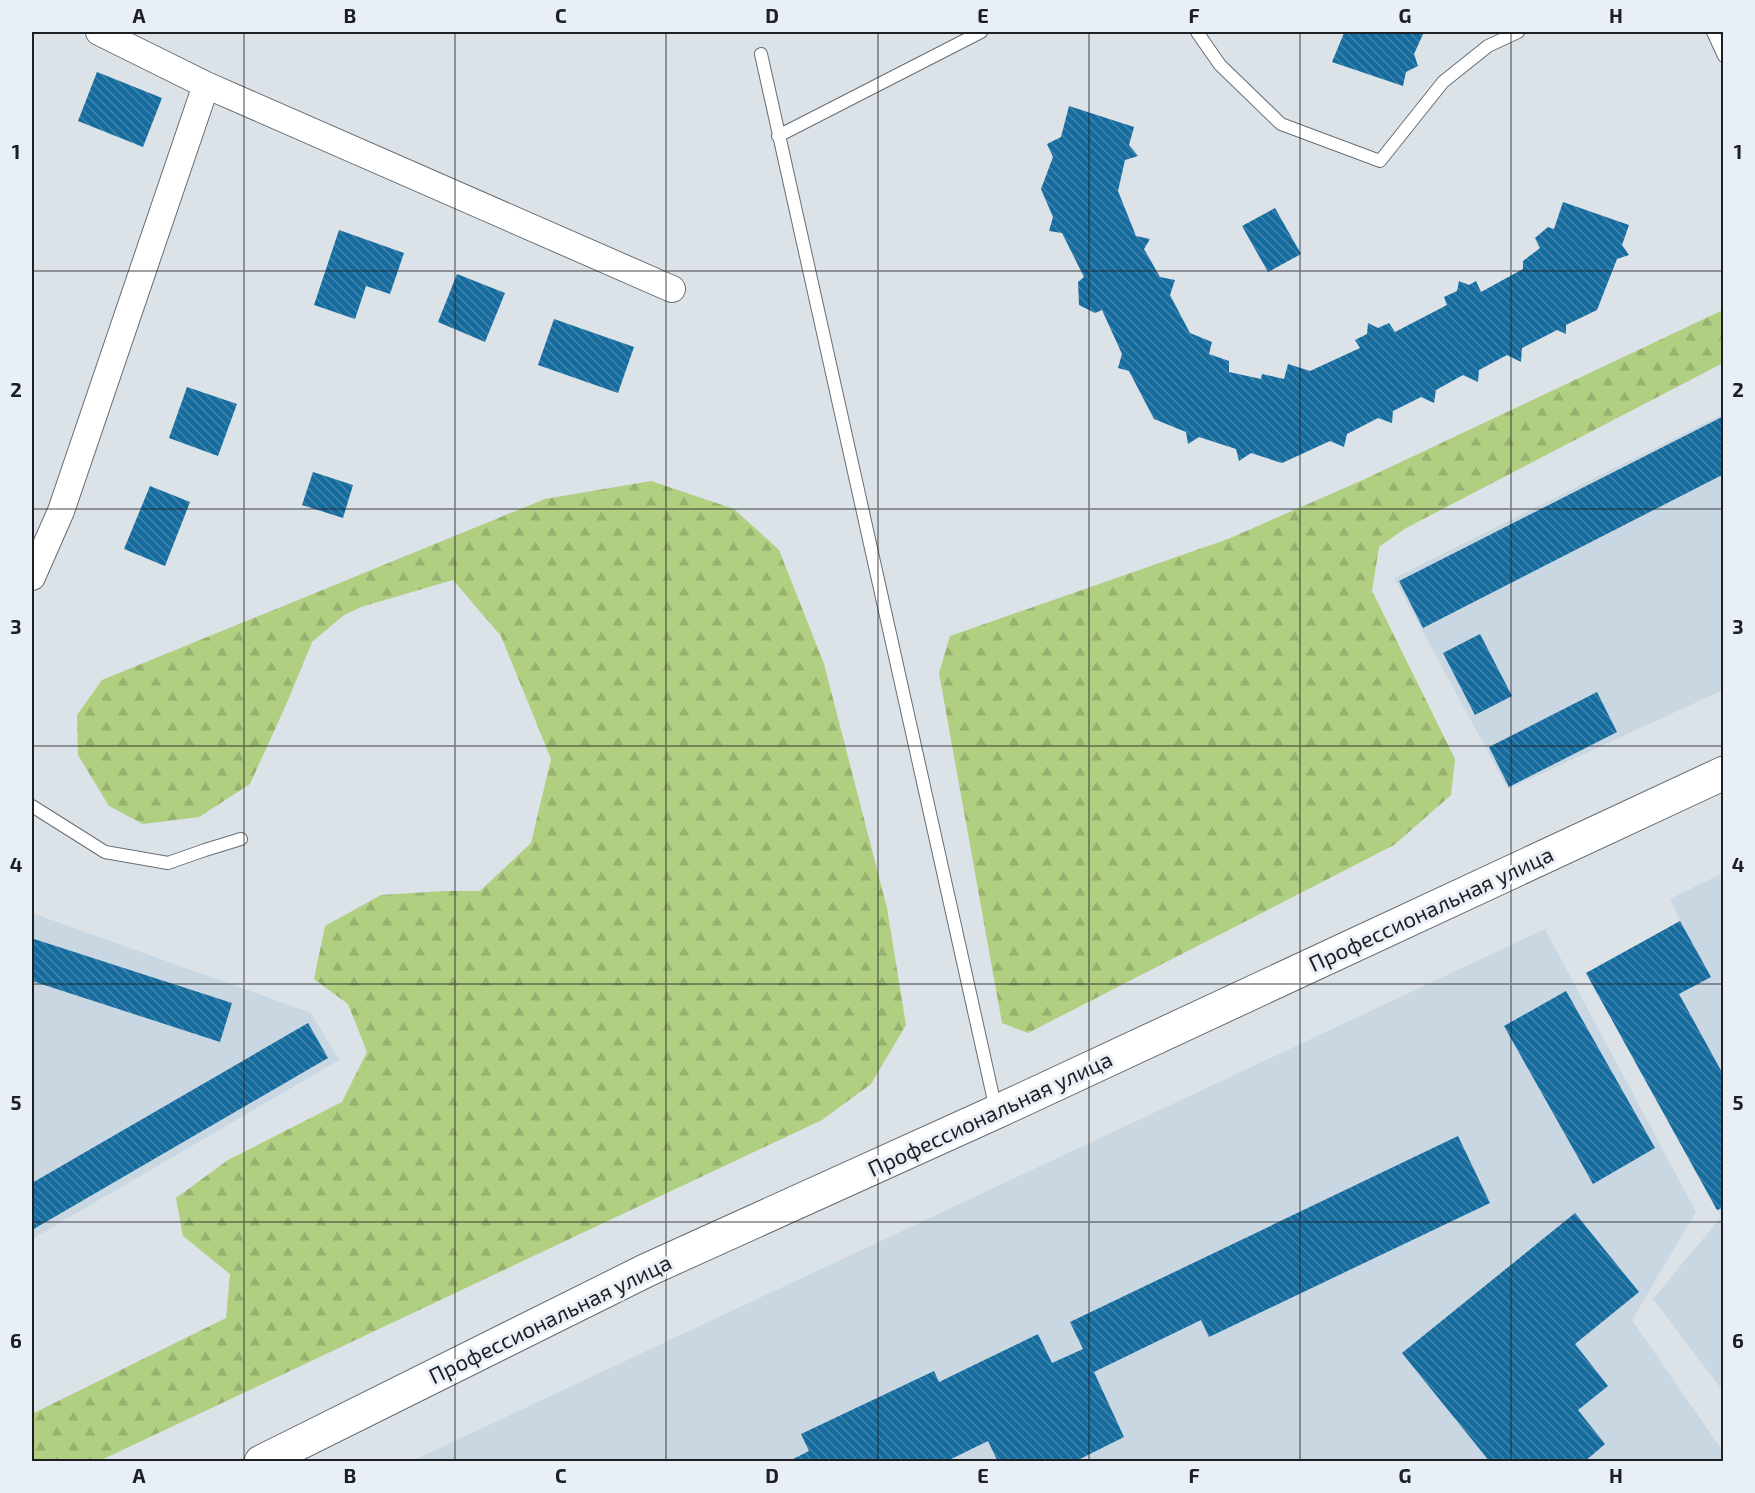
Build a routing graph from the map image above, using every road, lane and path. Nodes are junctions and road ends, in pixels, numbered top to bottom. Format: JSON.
{"nodes":[{"id":1,"x":99,"y":32,"type":"edge"},
{"id":2,"x":981,"y":32,"type":"edge"},
{"id":3,"x":1197,"y":32,"type":"edge"},
{"id":4,"x":1518,"y":32,"type":"edge"},
{"id":5,"x":1713,"y":32,"type":"edge"},
{"id":6,"x":761,"y":54,"type":"dead end"},
{"id":7,"x":1724,"y":56,"type":"edge"},
{"id":8,"x":206,"y":85,"type":"junction"},
{"id":9,"x":778,"y":136,"type":"junction"},
{"id":10,"x":672,"y":289,"type":"dead end"},
{"id":11,"x":32,"y":577,"type":"edge"},
{"id":12,"x":1724,"y":773,"type":"edge"},
{"id":13,"x":32,"y":806,"type":"edge"},
{"id":14,"x":241,"y":839,"type":"dead end"},
{"id":15,"x":996,"y":1112,"type":"junction"},
{"id":16,"x":261,"y":1461,"type":"edge"}],
"edges":[{"from":1,"to":8,"type":"street"},
{"from":2,"to":9,"type":"lane"},
{"from":3,"to":4,"type":"lane"},
{"from":5,"to":7,"type":"lane"},
{"from":6,"to":9,"type":"lane"},
{"from":8,"to":10,"type":"street"},
{"from":8,"to":11,"type":"street"},
{"from":9,"to":15,"type":"lane"},
{"from":12,"to":15,"type":"main road","name":"Профессиональная улица"},
{"from":13,"to":14,"type":"lane"},
{"from":15,"to":16,"type":"main road","name":"Профессиональная улица"}]}
